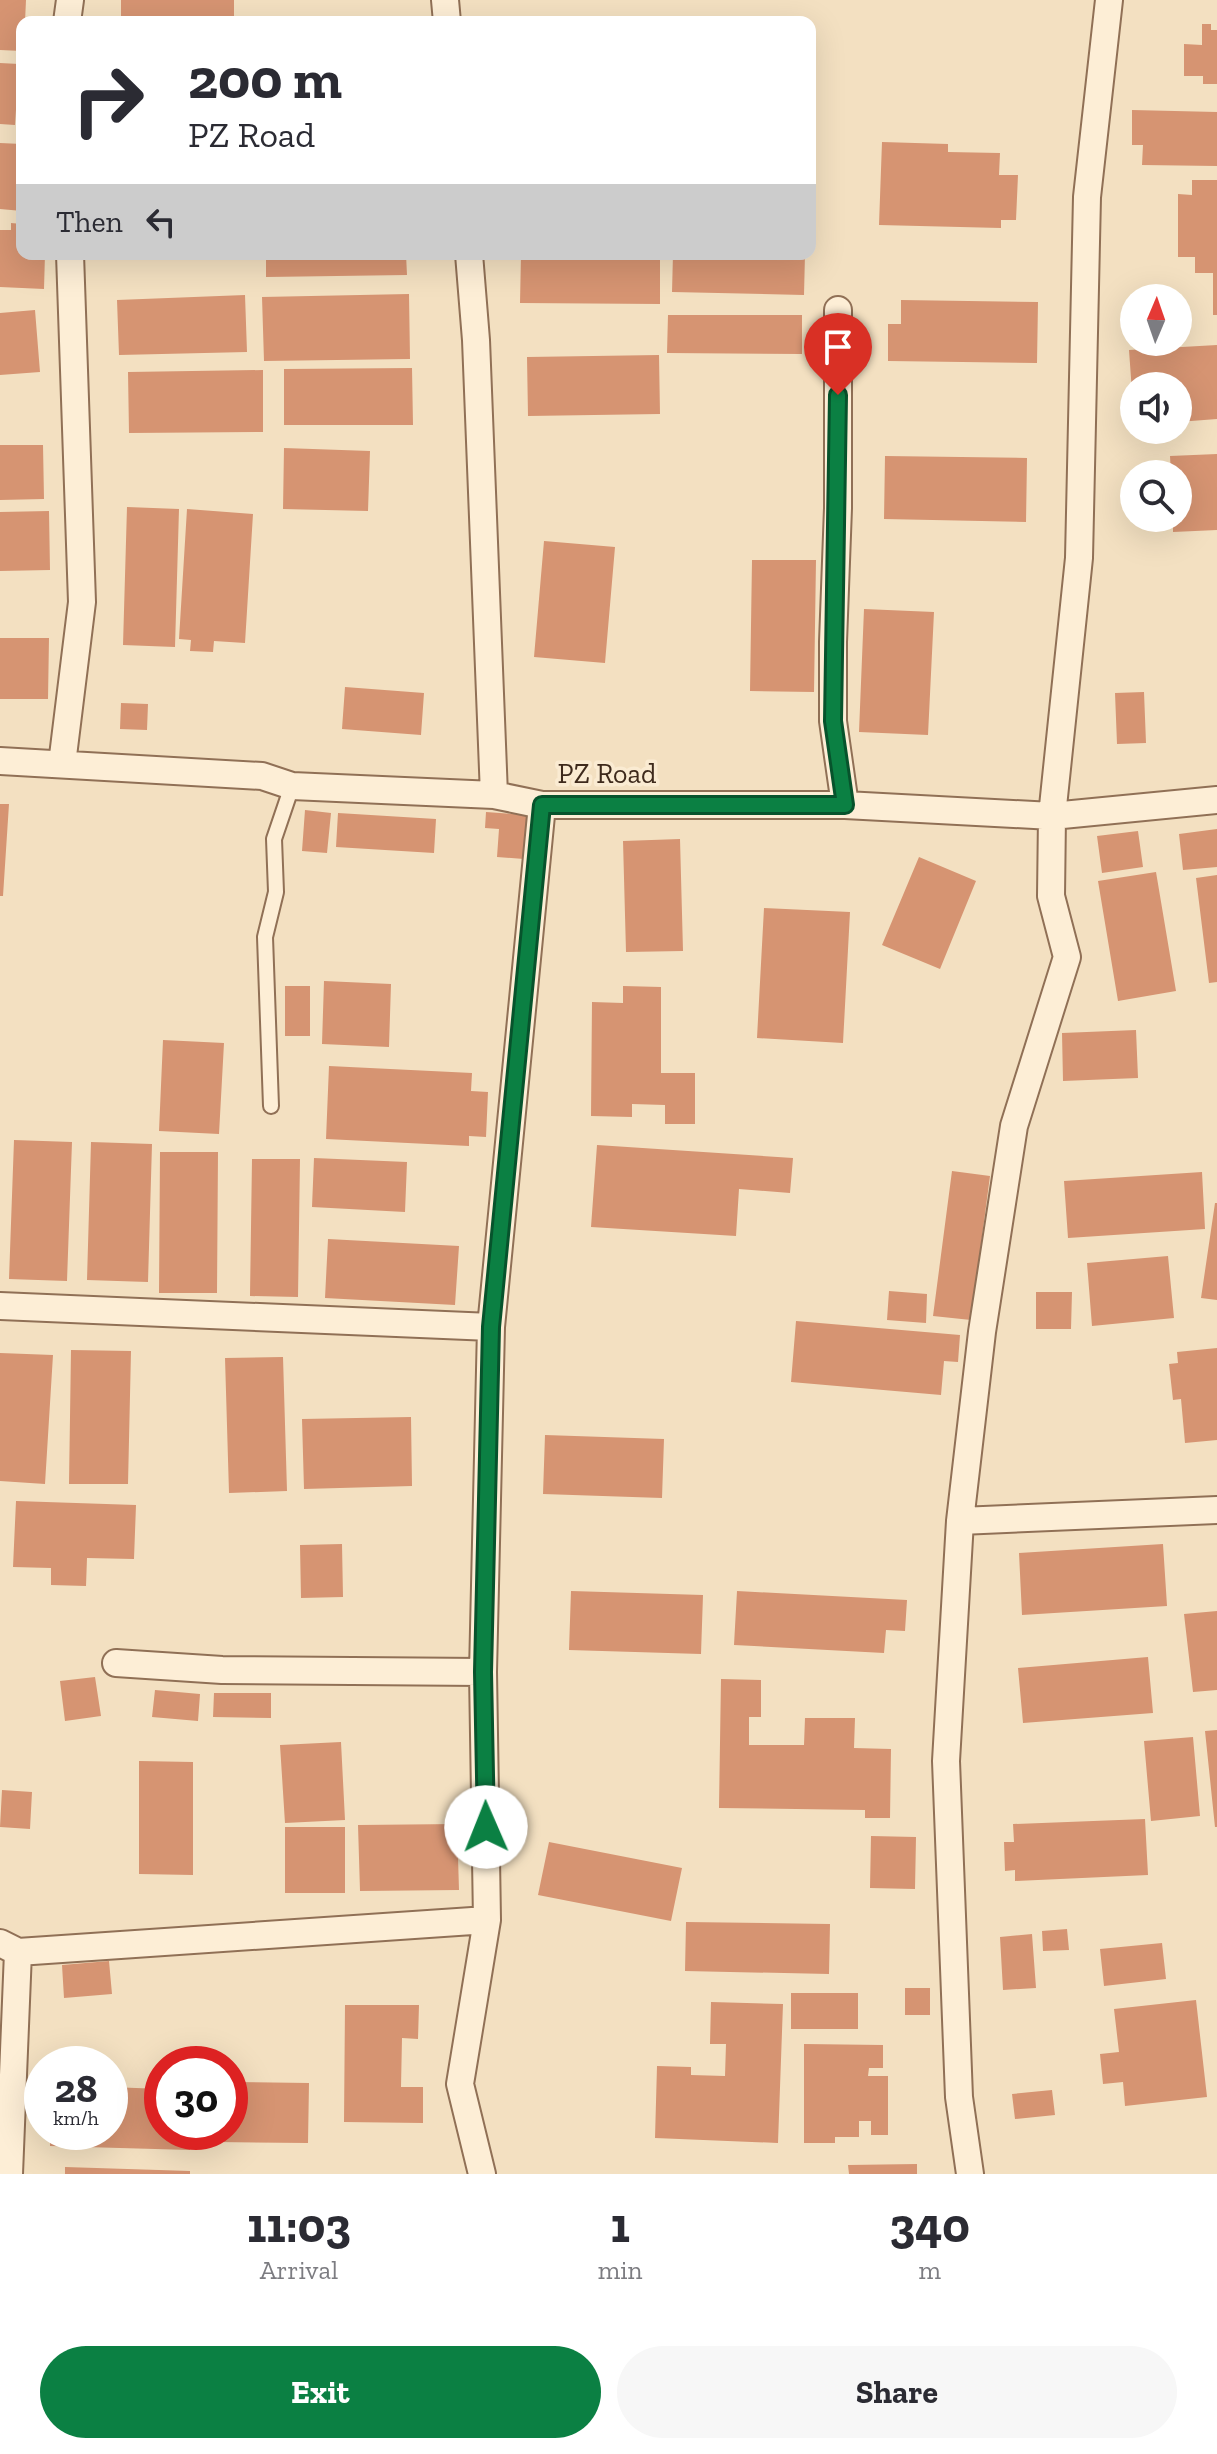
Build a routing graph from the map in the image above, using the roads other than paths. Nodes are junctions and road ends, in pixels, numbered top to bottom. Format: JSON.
{"nodes":[{"id":1,"x":1109,"y":0,"type":"edge"},
{"id":2,"x":70,"y":260,"type":"edge"},
{"id":3,"x":469,"y":260,"type":"edge"},
{"id":4,"x":838,"y":310,"type":"dead end"},
{"id":5,"x":0,"y":761,"type":"edge"},
{"id":6,"x":62,"y":764,"type":"junction"},
{"id":7,"x":292,"y":786,"type":"junction"},
{"id":8,"x":494,"y":795,"type":"junction"},
{"id":9,"x":1217,"y":800,"type":"edge"},
{"id":10,"x":542,"y":805,"type":"junction"},
{"id":11,"x":845,"y":805,"type":"junction"},
{"id":12,"x":1052,"y":816,"type":"junction"},
{"id":13,"x":271,"y":1106,"type":"dead end"},
{"id":14,"x":0,"y":1306,"type":"edge"},
{"id":15,"x":491,"y":1327,"type":"junction"},
{"id":16,"x":1217,"y":1510,"type":"edge"},
{"id":17,"x":960,"y":1521,"type":"junction"},
{"id":18,"x":116,"y":1663,"type":"dead end"},
{"id":19,"x":483,"y":1672,"type":"junction"},
{"id":20,"x":487,"y":1920,"type":"junction"},
{"id":21,"x":9,"y":1947,"type":"edge"},
{"id":22,"x":9,"y":2174,"type":"edge"},
{"id":23,"x":482,"y":2174,"type":"edge"},
{"id":24,"x":970,"y":2174,"type":"edge"}],
"edges":[{"from":1,"to":12,"type":"street"},
{"from":2,"to":6,"type":"street"},
{"from":3,"to":8,"type":"street"},
{"from":4,"to":11,"type":"street"},
{"from":5,"to":6,"type":"street","name":"PZ Road"},
{"from":6,"to":7,"type":"street","name":"PZ Road"},
{"from":7,"to":8,"type":"street","name":"PZ Road"},
{"from":7,"to":13,"type":"lane"},
{"from":8,"to":10,"type":"street","name":"PZ Road"},
{"from":9,"to":12,"type":"street","name":"PZ Road"},
{"from":10,"to":11,"type":"street","name":"PZ Road"},
{"from":10,"to":15,"type":"street"},
{"from":11,"to":12,"type":"street","name":"PZ Road"},
{"from":12,"to":17,"type":"street"},
{"from":14,"to":15,"type":"street"},
{"from":15,"to":19,"type":"street"},
{"from":16,"to":17,"type":"street"},
{"from":17,"to":24,"type":"street"},
{"from":18,"to":19,"type":"street"},
{"from":19,"to":20,"type":"street"},
{"from":20,"to":21,"type":"street"},
{"from":20,"to":23,"type":"street"},
{"from":21,"to":22,"type":"street"}]}
